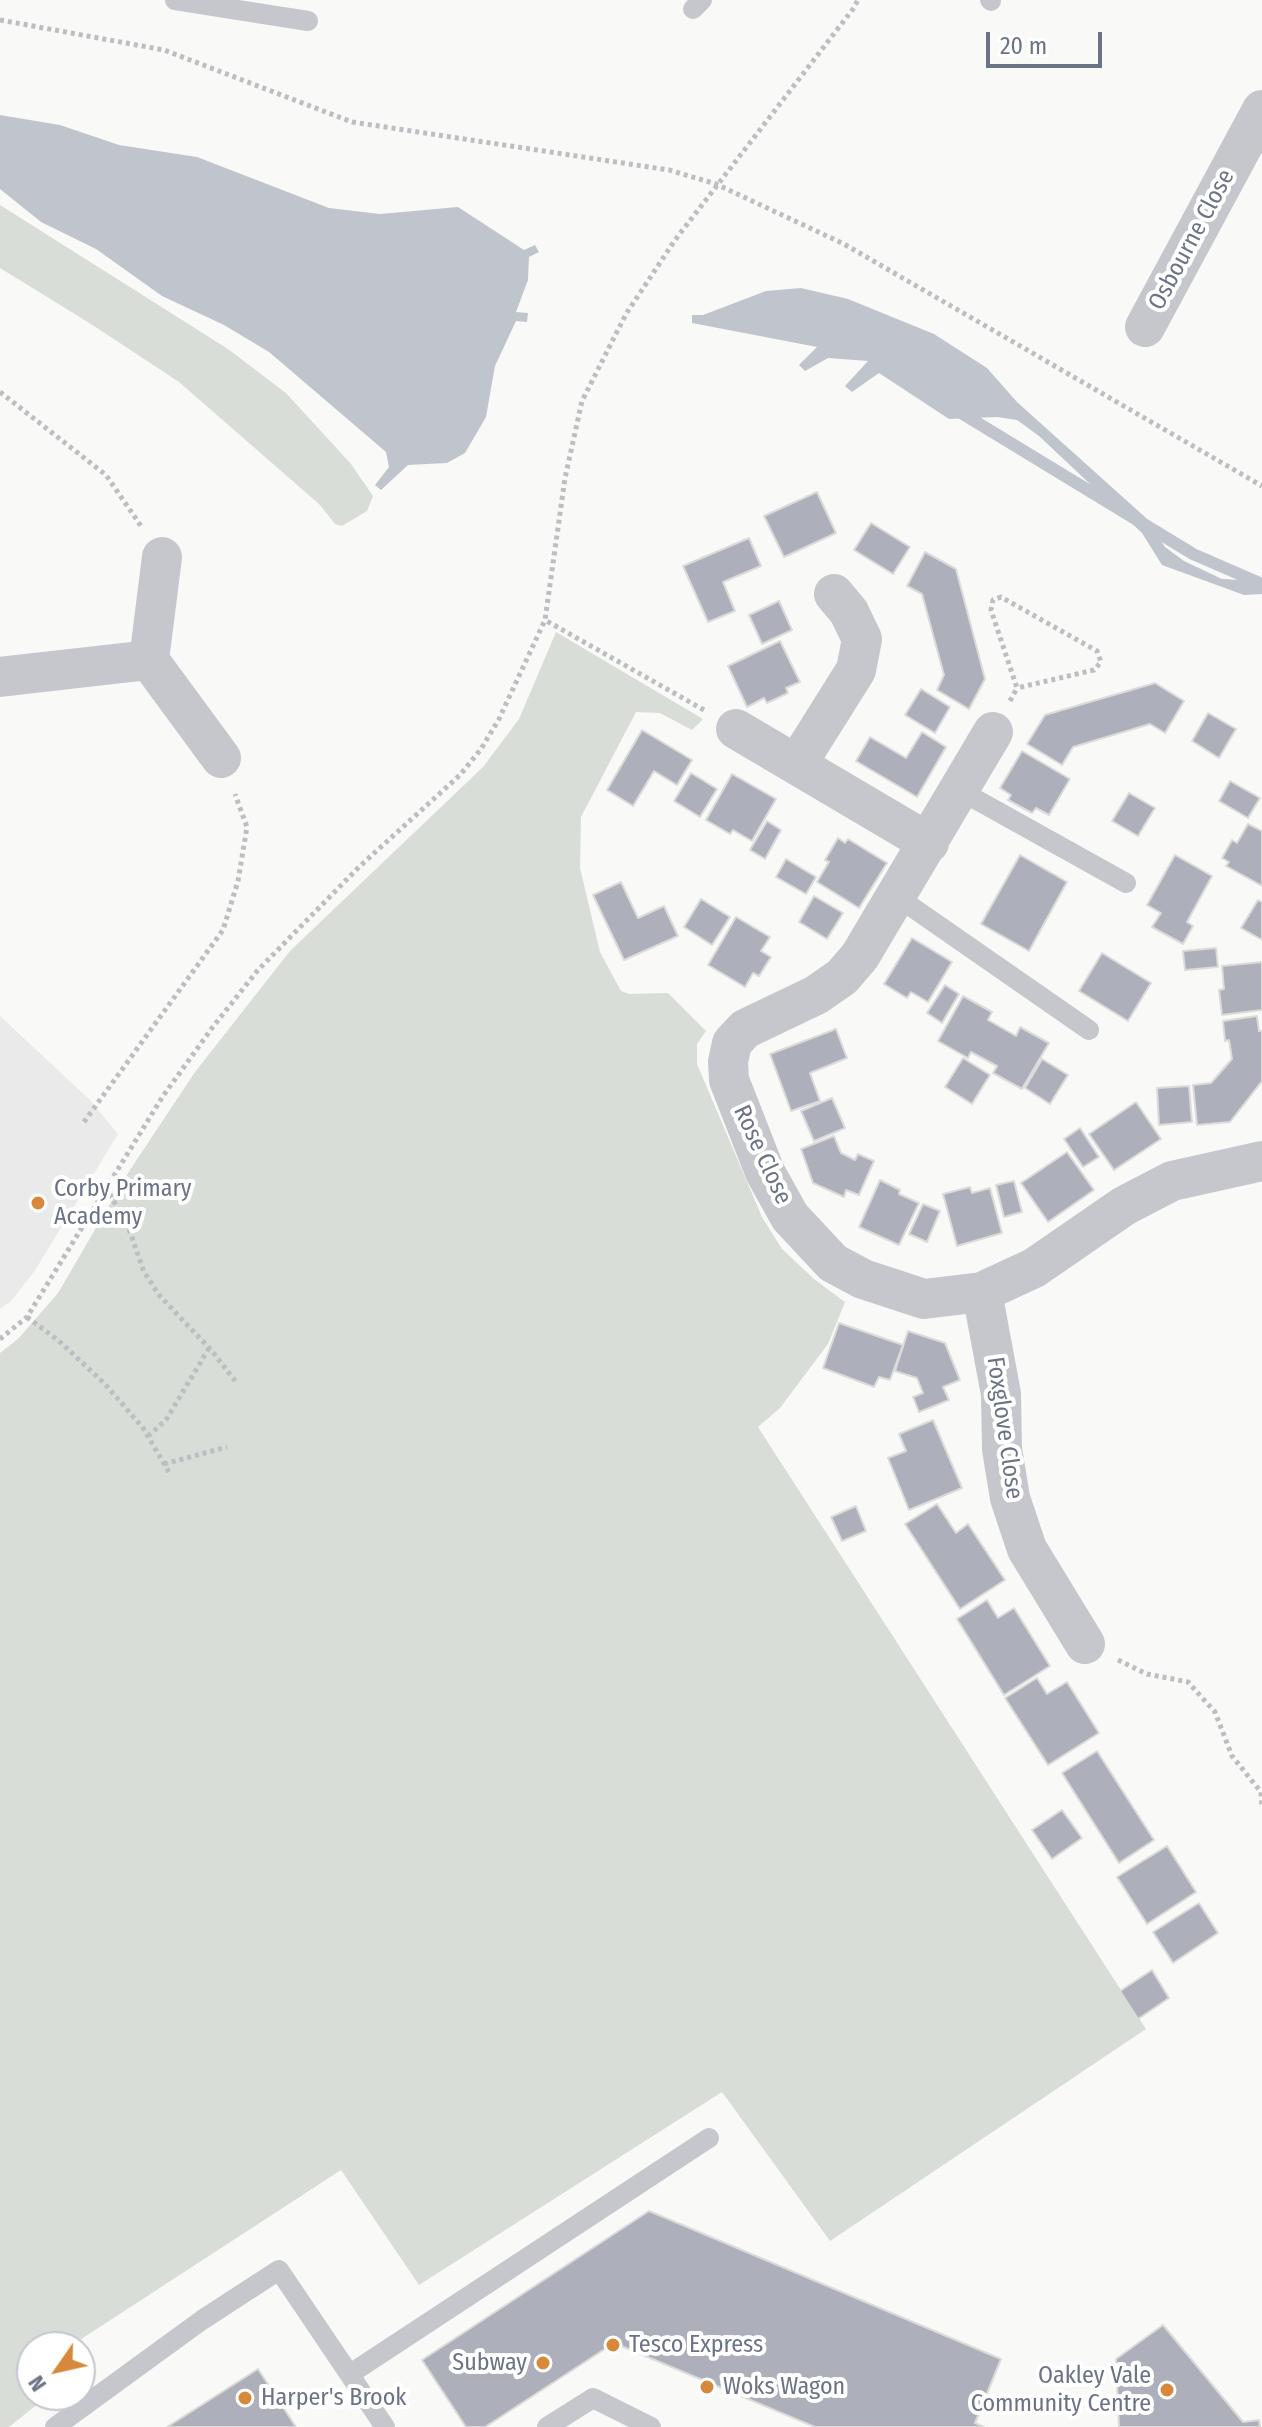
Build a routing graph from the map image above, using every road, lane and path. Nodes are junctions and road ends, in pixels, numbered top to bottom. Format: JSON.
{"nodes":[{"id":1,"x":175,"y":0,"type":"edge"},
{"id":2,"x":858,"y":0,"type":"edge"},
{"id":3,"x":0,"y":20,"type":"edge"},
{"id":4,"x":308,"y":21,"type":"dead end"},
{"id":5,"x":1262,"y":110,"type":"edge"},
{"id":6,"x":716,"y":184,"type":"junction"},
{"id":7,"x":1145,"y":327,"type":"dead end"},
{"id":8,"x":0,"y":392,"type":"edge"},
{"id":9,"x":1262,"y":486,"type":"edge"},
{"id":10,"x":162,"y":557,"type":"joint"},
{"id":11,"x":834,"y":594,"type":"dead end"},
{"id":12,"x":545,"y":620,"type":"junction"},
{"id":13,"x":149,"y":660,"type":"junction"},
{"id":14,"x":0,"y":677,"type":"edge"},
{"id":15,"x":1017,"y":688,"type":"joint"},
{"id":16,"x":736,"y":729,"type":"joint"},
{"id":17,"x":993,"y":732,"type":"dead end"},
{"id":18,"x":221,"y":758,"type":"joint"},
{"id":19,"x":797,"y":764,"type":"junction"},
{"id":20,"x":959,"y":790,"type":"junction"},
{"id":21,"x":929,"y":843,"type":"junction"},
{"id":22,"x":1126,"y":883,"type":"dead end"},
{"id":23,"x":896,"y":896,"type":"junction"},
{"id":24,"x":1089,"y":1030,"type":"dead end"},
{"id":25,"x":84,"y":1122,"type":"dead end"},
{"id":26,"x":1262,"y":1161,"type":"edge"},
{"id":27,"x":106,"y":1187,"type":"junction"},
{"id":28,"x":982,"y":1292,"type":"junction"},
{"id":29,"x":27,"y":1317,"type":"junction"},
{"id":30,"x":0,"y":1339,"type":"edge"},
{"id":31,"x":209,"y":1348,"type":"junction"},
{"id":32,"x":236,"y":1382,"type":"dead end"},
{"id":33,"x":148,"y":1436,"type":"junction"},
{"id":34,"x":227,"y":1447,"type":"dead end"},
{"id":35,"x":164,"y":1464,"type":"junction"},
{"id":36,"x":170,"y":1474,"type":"dead end"},
{"id":37,"x":1085,"y":1644,"type":"joint"},
{"id":38,"x":1262,"y":1807,"type":"edge"},
{"id":39,"x":709,"y":2138,"type":"dead end"},
{"id":40,"x":350,"y":2374,"type":"junction"},
{"id":41,"x":55,"y":2427,"type":"edge"},
{"id":42,"x":385,"y":2427,"type":"edge"},
{"id":43,"x":547,"y":2427,"type":"edge"},
{"id":44,"x":651,"y":2427,"type":"edge"}],
"edges":[{"from":1,"to":4,"type":"lane"},
{"from":2,"to":6,"type":"path"},
{"from":3,"to":6,"type":"path"},
{"from":5,"to":7,"type":"street","name":"Osbourne Close"},
{"from":6,"to":9,"type":"path"},
{"from":6,"to":12,"type":"path"},
{"from":8,"to":10,"type":"path"},
{"from":10,"to":13,"type":"street"},
{"from":11,"to":19,"type":"street"},
{"from":12,"to":16,"type":"path"},
{"from":12,"to":27,"type":"path"},
{"from":13,"to":14,"type":"street"},
{"from":13,"to":18,"type":"street"},
{"from":15,"to":15,"type":"path"},
{"from":16,"to":19,"type":"street"},
{"from":17,"to":20,"type":"street","name":"Rose Close"},
{"from":18,"to":25,"type":"path"},
{"from":19,"to":21,"type":"street"},
{"from":20,"to":21,"type":"street","name":"Rose Close"},
{"from":20,"to":22,"type":"lane"},
{"from":21,"to":23,"type":"street","name":"Rose Close"},
{"from":23,"to":24,"type":"lane"},
{"from":23,"to":28,"type":"street","name":"Rose Close"},
{"from":26,"to":28,"type":"street","name":"Rose Close"},
{"from":27,"to":29,"type":"path"},
{"from":27,"to":31,"type":"path"},
{"from":28,"to":37,"type":"street","name":"Foxglove Close"},
{"from":29,"to":30,"type":"path"},
{"from":29,"to":33,"type":"path"},
{"from":31,"to":32,"type":"path"},
{"from":31,"to":33,"type":"path"},
{"from":33,"to":35,"type":"path"},
{"from":34,"to":35,"type":"path"},
{"from":35,"to":36,"type":"path"},
{"from":37,"to":38,"type":"path"},
{"from":39,"to":40,"type":"lane"},
{"from":40,"to":41,"type":"lane"},
{"from":40,"to":42,"type":"lane"},
{"from":43,"to":44,"type":"lane"}]}
